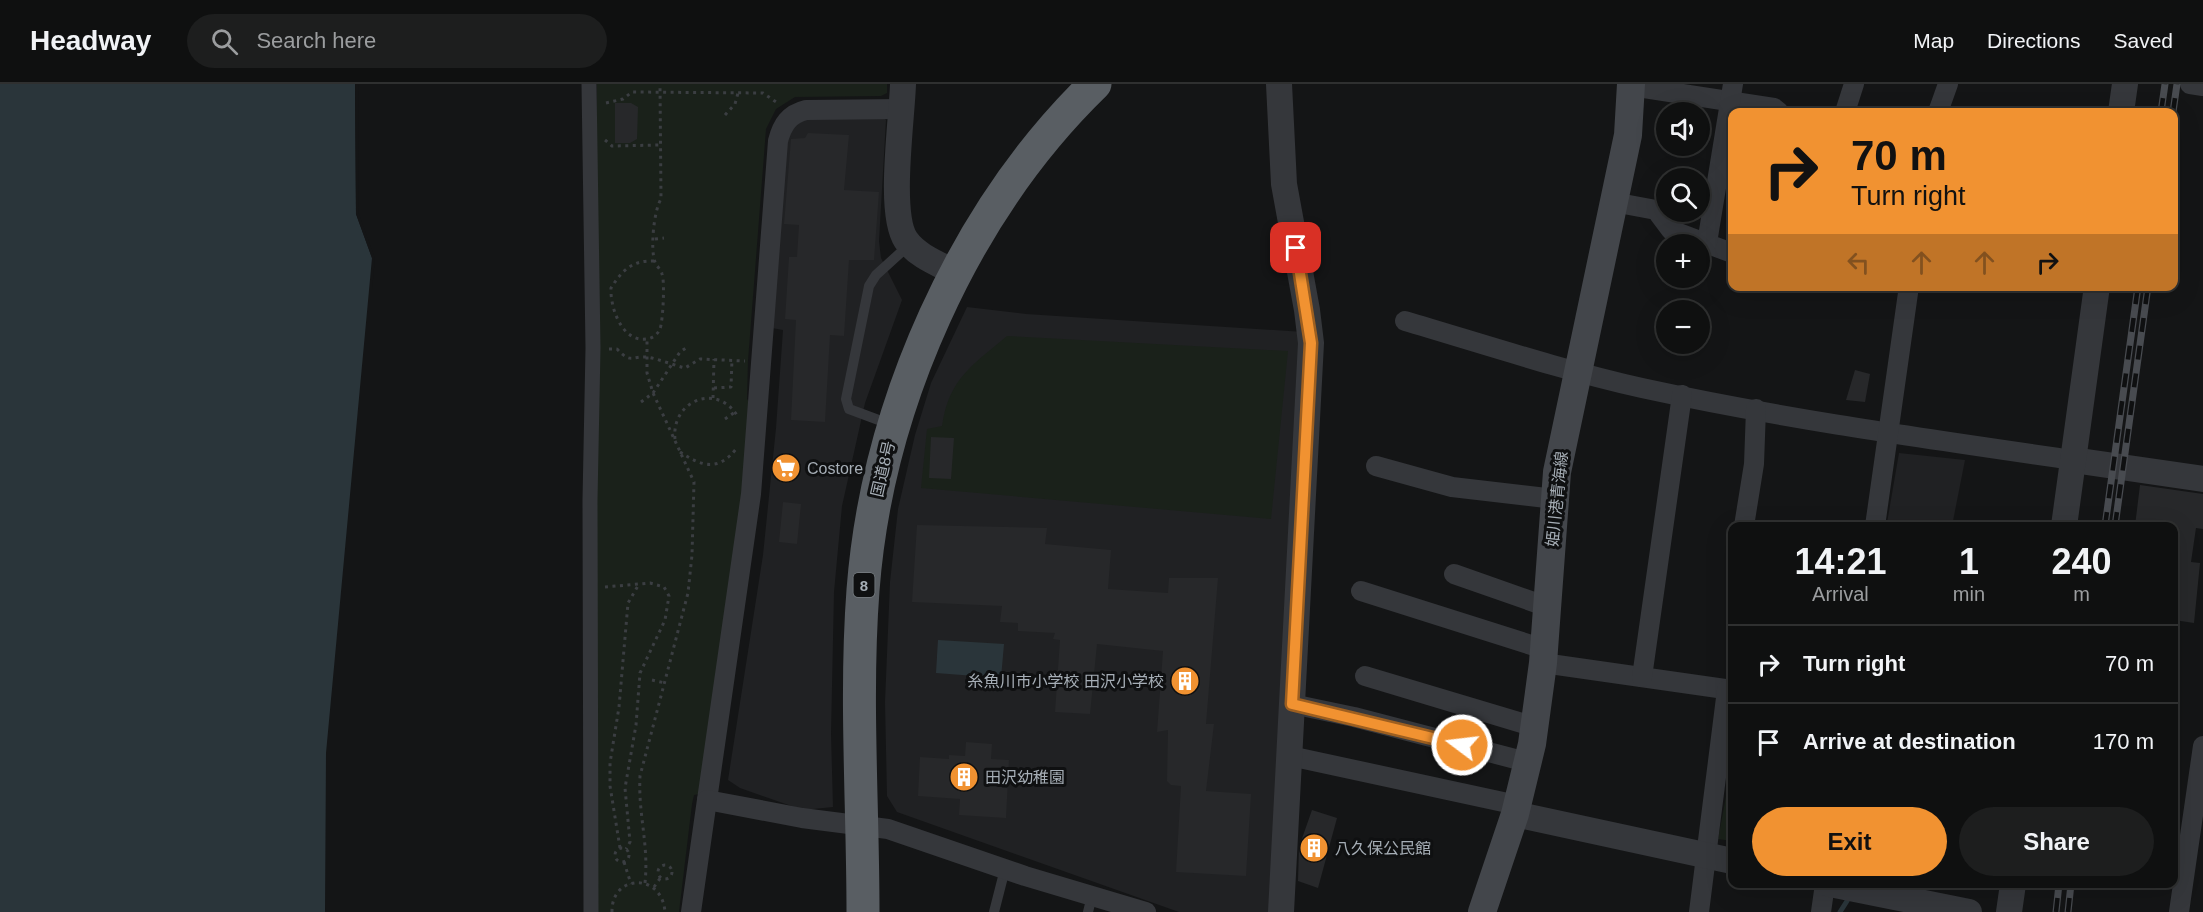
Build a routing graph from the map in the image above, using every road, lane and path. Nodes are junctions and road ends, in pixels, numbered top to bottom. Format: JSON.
{"nodes":[{"id":1,"x":589,"y":84,"type":"edge"},
{"id":2,"x":660,"y":84,"type":"edge"},
{"id":3,"x":1095,"y":84,"type":"edge"},
{"id":4,"x":1279,"y":84,"type":"edge"},
{"id":5,"x":1854,"y":84,"type":"edge"},
{"id":6,"x":1948,"y":84,"type":"edge"},
{"id":7,"x":2125,"y":84,"type":"edge"},
{"id":8,"x":2190,"y":84,"type":"edge"},
{"id":9,"x":1631,"y":85,"type":"edge"},
{"id":10,"x":2203,"y":86,"type":"edge"},
{"id":11,"x":660,"y":92,"type":"junction"},
{"id":12,"x":1732,"y":92,"type":"edge"},
{"id":13,"x":738,"y":93,"type":"junction"},
{"id":14,"x":902,"y":96,"type":"edge"},
{"id":15,"x":782,"y":107,"type":"dead end"},
{"id":16,"x":1729,"y":108,"type":"edge"},
{"id":17,"x":1774,"y":108,"type":"edge"},
{"id":18,"x":1846,"y":108,"type":"edge"},
{"id":19,"x":1939,"y":108,"type":"edge"},
{"id":20,"x":2122,"y":108,"type":"edge"},
{"id":21,"x":725,"y":115,"type":"dead end"},
{"id":22,"x":1728,"y":116,"type":"edge"},
{"id":23,"x":589,"y":122,"type":"junction"},
{"id":24,"x":661,"y":145,"type":"junction"},
{"id":25,"x":1613,"y":202,"type":"junction"},
{"id":26,"x":1682,"y":234,"type":"edge"},
{"id":27,"x":1708,"y":234,"type":"edge"},
{"id":28,"x":664,"y":238,"type":"dead end"},
{"id":29,"x":655,"y":239,"type":"junction"},
{"id":30,"x":910,"y":244,"type":"junction"},
{"id":31,"x":1710,"y":244,"type":"edge"},
{"id":32,"x":1728,"y":251,"type":"edge"},
{"id":33,"x":654,"y":261,"type":"junction"},
{"id":34,"x":956,"y":273,"type":"junction"},
{"id":35,"x":1908,"y":291,"type":"edge"},
{"id":36,"x":2096,"y":291,"type":"edge"},
{"id":37,"x":1405,"y":321,"type":"dead end"},
{"id":38,"x":647,"y":339,"type":"junction"},
{"id":39,"x":686,"y":348,"type":"dead end"},
{"id":40,"x":617,"y":349,"type":"dead end"},
{"id":41,"x":646,"y":357,"type":"junction"},
{"id":42,"x":714,"y":359,"type":"junction"},
{"id":43,"x":732,"y":359,"type":"junction"},
{"id":44,"x":753,"y":361,"type":"dead end"},
{"id":45,"x":674,"y":365,"type":"junction"},
{"id":46,"x":1576,"y":372,"type":"junction"},
{"id":47,"x":714,"y":388,"type":"junction"},
{"id":48,"x":653,"y":393,"type":"junction"},
{"id":49,"x":1682,"y":395,"type":"junction"},
{"id":50,"x":713,"y":398,"type":"junction"},
{"id":51,"x":641,"y":402,"type":"dead end"},
{"id":52,"x":1756,"y":409,"type":"junction"},
{"id":53,"x":734,"y":413,"type":"dead end"},
{"id":54,"x":725,"y":419,"type":"dead end"},
{"id":55,"x":740,"y":419,"type":"dead end"},
{"id":56,"x":893,"y":426,"type":"junction"},
{"id":57,"x":1887,"y":433,"type":"junction"},
{"id":58,"x":675,"y":443,"type":"junction"},
{"id":59,"x":737,"y":448,"type":"dead end"},
{"id":60,"x":679,"y":451,"type":"junction"},
{"id":61,"x":2073,"y":460,"type":"junction"},
{"id":62,"x":1376,"y":466,"type":"dead end"},
{"id":63,"x":2203,"y":479,"type":"edge"},
{"id":64,"x":1555,"y":499,"type":"junction"},
{"id":65,"x":1745,"y":522,"type":"edge"},
{"id":66,"x":1876,"y":522,"type":"edge"},
{"id":67,"x":2065,"y":522,"type":"edge"},
{"id":68,"x":1454,"y":574,"type":"dead end"},
{"id":69,"x":639,"y":584,"type":"junction"},
{"id":70,"x":591,"y":588,"type":"junction"},
{"id":71,"x":1361,"y":591,"type":"dead end"},
{"id":72,"x":1548,"y":607,"type":"junction"},
{"id":73,"x":1544,"y":656,"type":"junction"},
{"id":74,"x":1365,"y":676,"type":"dead end"},
{"id":75,"x":1642,"y":677,"type":"junction"},
{"id":76,"x":652,"y":680,"type":"dead end"},
{"id":77,"x":665,"y":683,"type":"junction"},
{"id":78,"x":1728,"y":690,"type":"edge"},
{"id":79,"x":1292,"y":704,"type":"junction"},
{"id":80,"x":1728,"y":704,"type":"edge"},
{"id":81,"x":1534,"y":727,"type":"junction"},
{"id":82,"x":2203,"y":746,"type":"edge"},
{"id":83,"x":1290,"y":756,"type":"junction"},
{"id":84,"x":1527,"y":762,"type":"junction"},
{"id":85,"x":707,"y":800,"type":"junction"},
{"id":86,"x":1516,"y":809,"type":"junction"},
{"id":87,"x":862,"y":824,"type":"junction"},
{"id":88,"x":620,"y":848,"type":"junction"},
{"id":89,"x":626,"y":849,"type":"junction"},
{"id":90,"x":1707,"y":855,"type":"junction"},
{"id":91,"x":1728,"y":860,"type":"edge"},
{"id":92,"x":624,"y":862,"type":"junction"},
{"id":93,"x":1005,"y":868,"type":"junction"},
{"id":94,"x":661,"y":877,"type":"junction"},
{"id":95,"x":631,"y":884,"type":"junction"},
{"id":96,"x":645,"y":884,"type":"junction"},
{"id":97,"x":654,"y":887,"type":"junction"},
{"id":98,"x":1824,"y":888,"type":"edge"},
{"id":99,"x":1850,"y":888,"type":"edge"},
{"id":100,"x":2013,"y":888,"type":"edge"},
{"id":101,"x":1090,"y":904,"type":"edge"},
{"id":102,"x":591,"y":912,"type":"edge"},
{"id":103,"x":612,"y":912,"type":"edge"},
{"id":104,"x":665,"y":912,"type":"edge"},
{"id":105,"x":691,"y":912,"type":"edge"},
{"id":106,"x":863,"y":912,"type":"edge"},
{"id":107,"x":994,"y":912,"type":"edge"},
{"id":108,"x":1146,"y":912,"type":"edge"},
{"id":109,"x":1281,"y":912,"type":"edge"},
{"id":110,"x":1482,"y":912,"type":"edge"},
{"id":111,"x":1699,"y":912,"type":"edge"},
{"id":112,"x":1821,"y":912,"type":"edge"},
{"id":113,"x":1969,"y":912,"type":"edge"},
{"id":114,"x":2010,"y":912,"type":"edge"},
{"id":115,"x":2179,"y":912,"type":"edge"}],
"edges":[{"from":1,"to":23,"type":"street"},
{"from":2,"to":11,"type":"path"},
{"from":3,"to":34,"type":"highway","name":"国道8号","number":"8"},
{"from":4,"to":79,"type":"street"},
{"from":5,"to":18,"type":"street"},
{"from":6,"to":19,"type":"street"},
{"from":7,"to":20,"type":"street"},
{"from":8,"to":10,"type":"street"},
{"from":9,"to":12,"type":"street"},
{"from":9,"to":25,"type":"main road","name":"姫川港青海線"},
{"from":11,"to":13,"type":"path"},
{"from":11,"to":23,"type":"path"},
{"from":11,"to":24,"type":"path"},
{"from":12,"to":16,"type":"street"},
{"from":12,"to":17,"type":"street"},
{"from":13,"to":15,"type":"path"},
{"from":13,"to":21,"type":"path"},
{"from":14,"to":30,"type":"street"},
{"from":14,"to":85,"type":"street"},
{"from":22,"to":27,"type":"street"},
{"from":23,"to":24,"type":"path"},
{"from":23,"to":70,"type":"street"},
{"from":24,"to":29,"type":"path"},
{"from":25,"to":26,"type":"street"},
{"from":25,"to":46,"type":"main road","name":"姫川港青海線"},
{"from":28,"to":29,"type":"path"},
{"from":29,"to":33,"type":"path"},
{"from":30,"to":34,"type":"street"},
{"from":30,"to":56,"type":"lane"},
{"from":31,"to":32,"type":"street"},
{"from":33,"to":38,"type":"path"},
{"from":33,"to":38,"type":"path"},
{"from":34,"to":56,"type":"highway","name":"国道8号","number":"8"},
{"from":35,"to":57,"type":"street"},
{"from":36,"to":61,"type":"street"},
{"from":37,"to":46,"type":"street"},
{"from":38,"to":41,"type":"path"},
{"from":39,"to":45,"type":"path"},
{"from":40,"to":41,"type":"path"},
{"from":41,"to":45,"type":"path"},
{"from":41,"to":48,"type":"path"},
{"from":42,"to":43,"type":"path"},
{"from":42,"to":45,"type":"path"},
{"from":42,"to":47,"type":"path"},
{"from":43,"to":44,"type":"path"},
{"from":43,"to":47,"type":"path"},
{"from":45,"to":48,"type":"path"},
{"from":46,"to":49,"type":"street"},
{"from":46,"to":64,"type":"main road","name":"姫川港青海線"},
{"from":47,"to":50,"type":"path"},
{"from":48,"to":51,"type":"path"},
{"from":48,"to":58,"type":"path"},
{"from":49,"to":52,"type":"street"},
{"from":49,"to":75,"type":"street"},
{"from":50,"to":55,"type":"path"},
{"from":50,"to":58,"type":"path"},
{"from":52,"to":57,"type":"street"},
{"from":52,"to":65,"type":"street"},
{"from":53,"to":54,"type":"path"},
{"from":56,"to":87,"type":"highway","name":"国道8号","number":"8"},
{"from":57,"to":61,"type":"street"},
{"from":57,"to":66,"type":"street"},
{"from":58,"to":60,"type":"path"},
{"from":59,"to":60,"type":"path"},
{"from":60,"to":77,"type":"path"},
{"from":61,"to":63,"type":"street"},
{"from":61,"to":67,"type":"street"},
{"from":62,"to":64,"type":"street"},
{"from":64,"to":72,"type":"main road","name":"姫川港青海線"},
{"from":68,"to":72,"type":"street"},
{"from":69,"to":70,"type":"path"},
{"from":69,"to":88,"type":"path"},
{"from":69,"to":89,"type":"path"},
{"from":70,"to":102,"type":"street"},
{"from":71,"to":73,"type":"street"},
{"from":72,"to":73,"type":"main road","name":"姫川港青海線"},
{"from":73,"to":75,"type":"street"},
{"from":73,"to":81,"type":"main road","name":"姫川港青海線"},
{"from":74,"to":81,"type":"street"},
{"from":75,"to":78,"type":"street"},
{"from":76,"to":77,"type":"path"},
{"from":77,"to":96,"type":"path"},
{"from":79,"to":83,"type":"street"},
{"from":79,"to":84,"type":"street"},
{"from":80,"to":90,"type":"street"},
{"from":81,"to":84,"type":"main road","name":"姫川港青海線"},
{"from":82,"to":115,"type":"street"},
{"from":83,"to":86,"type":"street"},
{"from":83,"to":109,"type":"street"},
{"from":84,"to":86,"type":"main road","name":"姫川港青海線"},
{"from":85,"to":87,"type":"street"},
{"from":85,"to":105,"type":"street"},
{"from":86,"to":90,"type":"street"},
{"from":86,"to":110,"type":"main road","name":"姫川港青海線"},
{"from":87,"to":93,"type":"street"},
{"from":87,"to":106,"type":"highway","name":"国道8号","number":"8"},
{"from":88,"to":89,"type":"path"},
{"from":88,"to":92,"type":"path"},
{"from":89,"to":92,"type":"path"},
{"from":90,"to":91,"type":"street"},
{"from":90,"to":111,"type":"street"},
{"from":92,"to":95,"type":"path"},
{"from":93,"to":101,"type":"street"},
{"from":93,"to":107,"type":"lane"},
{"from":94,"to":94,"type":"path"},
{"from":94,"to":97,"type":"path"},
{"from":95,"to":96,"type":"path"},
{"from":95,"to":103,"type":"path"},
{"from":96,"to":97,"type":"path"},
{"from":97,"to":104,"type":"path"},
{"from":98,"to":112,"type":"street"},
{"from":99,"to":113,"type":"street"},
{"from":100,"to":114,"type":"street"},
{"from":101,"to":108,"type":"street"}]}
